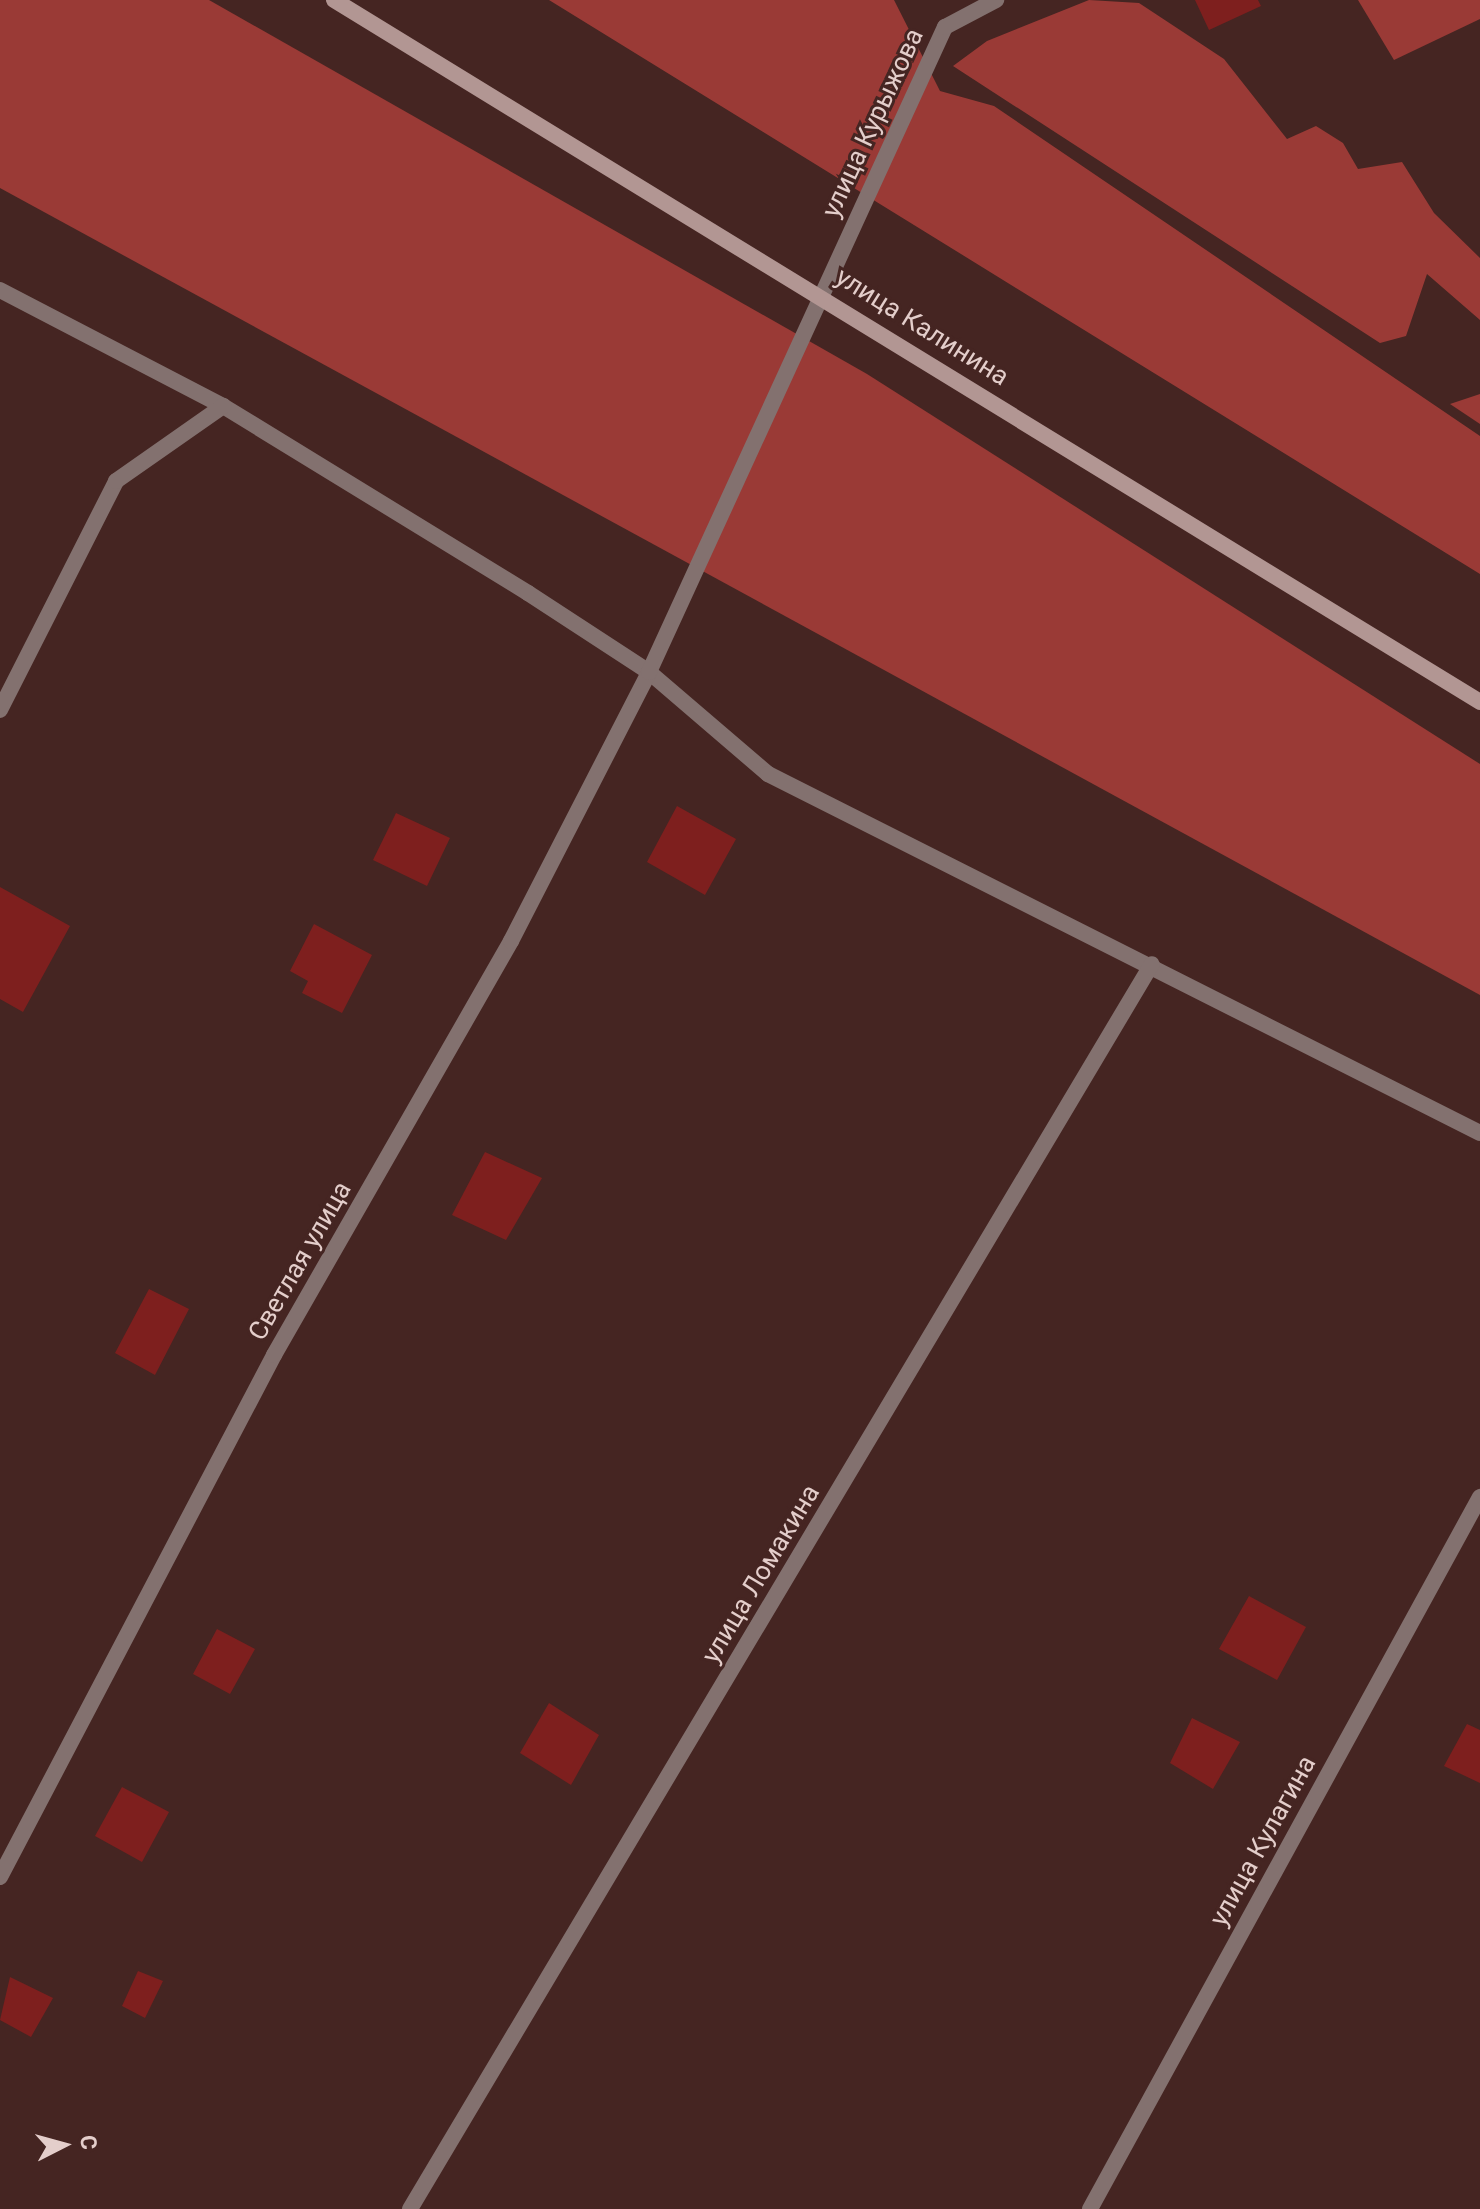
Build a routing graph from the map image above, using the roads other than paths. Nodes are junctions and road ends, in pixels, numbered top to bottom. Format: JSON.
{"nodes":[{"id":1,"x":334,"y":0,"type":"edge"},
{"id":2,"x":996,"y":0,"type":"edge"},
{"id":3,"x":0,"y":290,"type":"edge"},
{"id":4,"x":819,"y":291,"type":"junction"},
{"id":5,"x":223,"y":406,"type":"junction"},
{"id":6,"x":649,"y":672,"type":"junction"},
{"id":7,"x":1480,"y":702,"type":"edge"},
{"id":8,"x":0,"y":710,"type":"edge"},
{"id":9,"x":1152,"y":964,"type":"junction"},
{"id":10,"x":1480,"y":1133,"type":"edge"},
{"id":11,"x":1480,"y":1497,"type":"edge"},
{"id":12,"x":0,"y":1877,"type":"edge"},
{"id":13,"x":410,"y":2209,"type":"edge"},
{"id":14,"x":1090,"y":2209,"type":"edge"}],
"edges":[{"from":1,"to":4,"type":"main road","name":"улица Калинина"},
{"from":2,"to":4,"type":"street","name":"улица Курыжова"},
{"from":3,"to":5,"type":"street"},
{"from":4,"to":6,"type":"street","name":"улица Курыжова"},
{"from":4,"to":7,"type":"main road","name":"улица Калинина"},
{"from":5,"to":6,"type":"street"},
{"from":5,"to":8,"type":"street"},
{"from":6,"to":9,"type":"street"},
{"from":6,"to":12,"type":"street","name":"Светлая улица"},
{"from":9,"to":10,"type":"street"},
{"from":9,"to":13,"type":"street","name":"улица Ломакина"},
{"from":11,"to":14,"type":"street","name":"улица Кулагина"}]}
